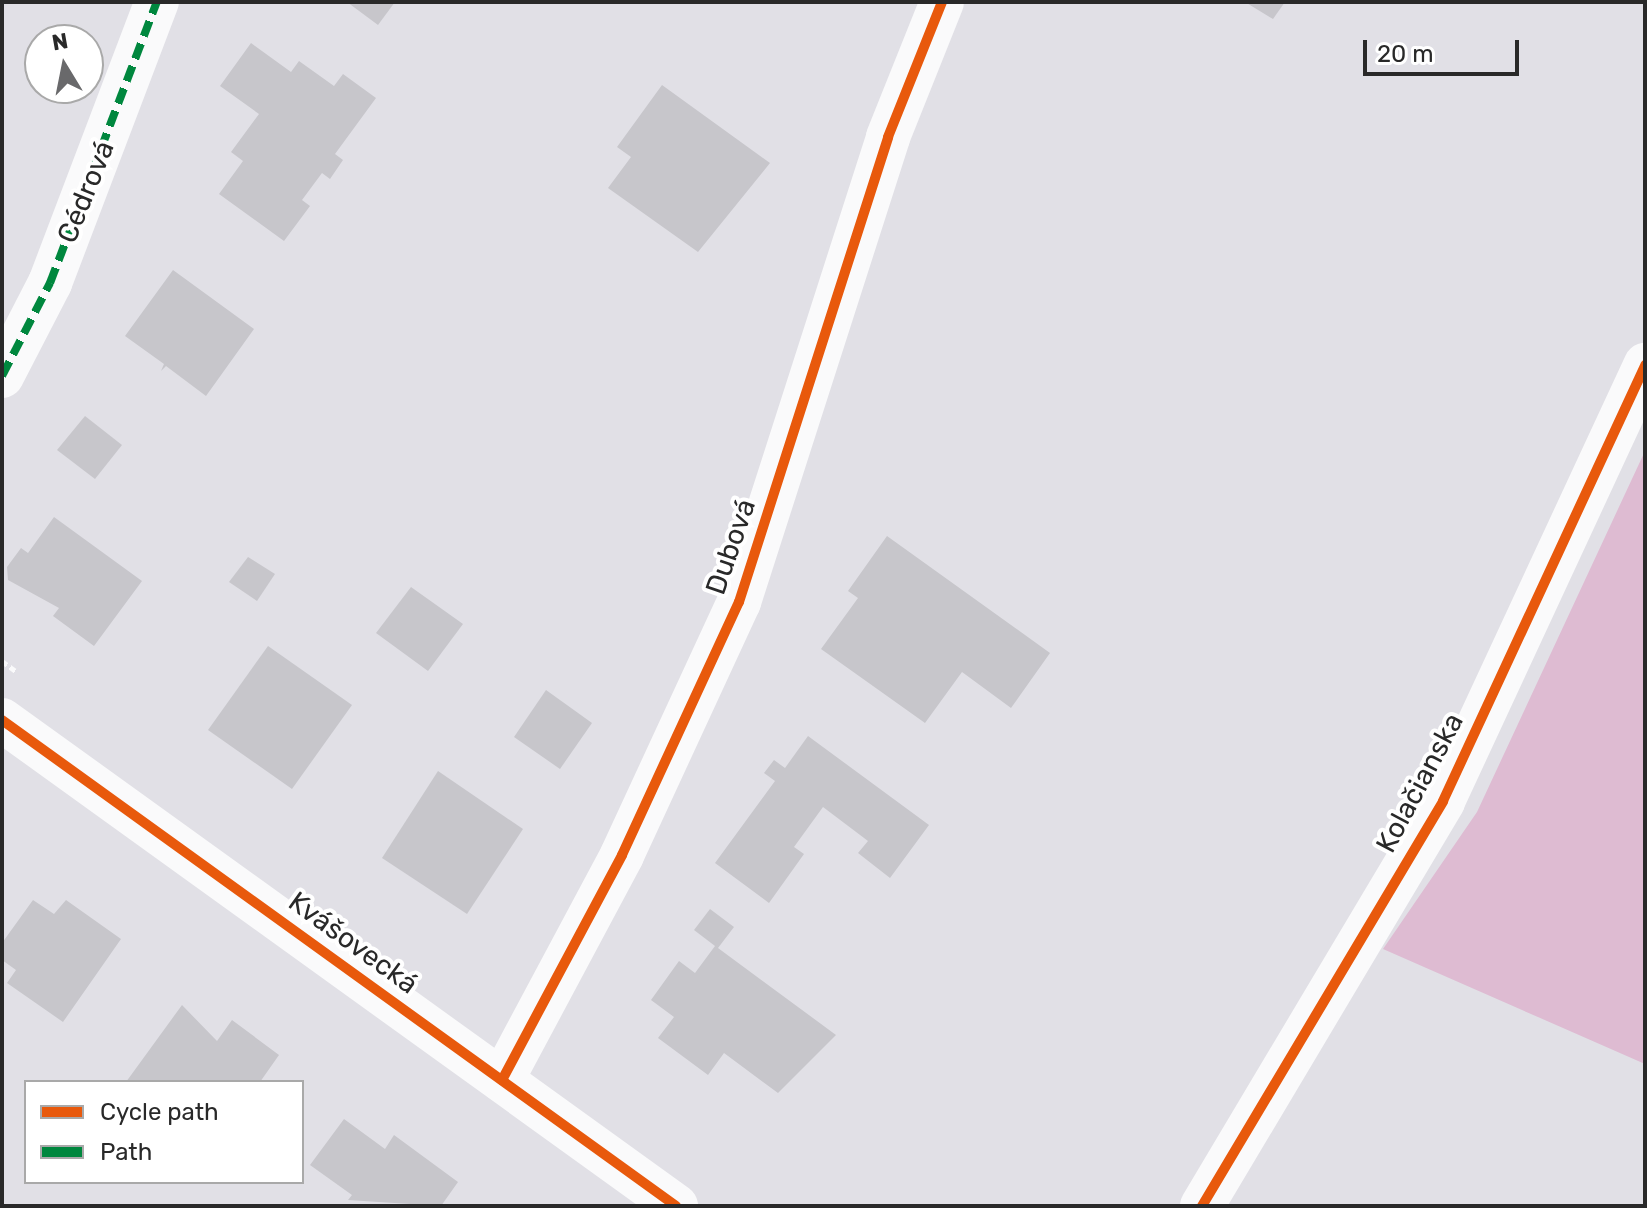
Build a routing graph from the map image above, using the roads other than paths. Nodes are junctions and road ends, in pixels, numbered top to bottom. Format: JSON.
{"nodes":[{"id":1,"x":157,"y":2,"type":"edge"},
{"id":2,"x":942,"y":2,"type":"edge"},
{"id":3,"x":1645,"y":365,"type":"edge"},
{"id":4,"x":2,"y":376,"type":"edge"},
{"id":5,"x":2,"y":720,"type":"edge"},
{"id":6,"x":502,"y":1080,"type":"junction"},
{"id":7,"x":676,"y":1206,"type":"edge"},
{"id":8,"x":1202,"y":1206,"type":"edge"}],
"edges":[{"from":1,"to":4,"type":"street","name":"Cédrová"},
{"from":2,"to":6,"type":"street","name":"Dubová"},
{"from":3,"to":8,"type":"street","name":"Kolačianska"},
{"from":5,"to":6,"type":"street","name":"Kvášovecká"},
{"from":6,"to":7,"type":"street","name":"Kvášovecká"}]}
